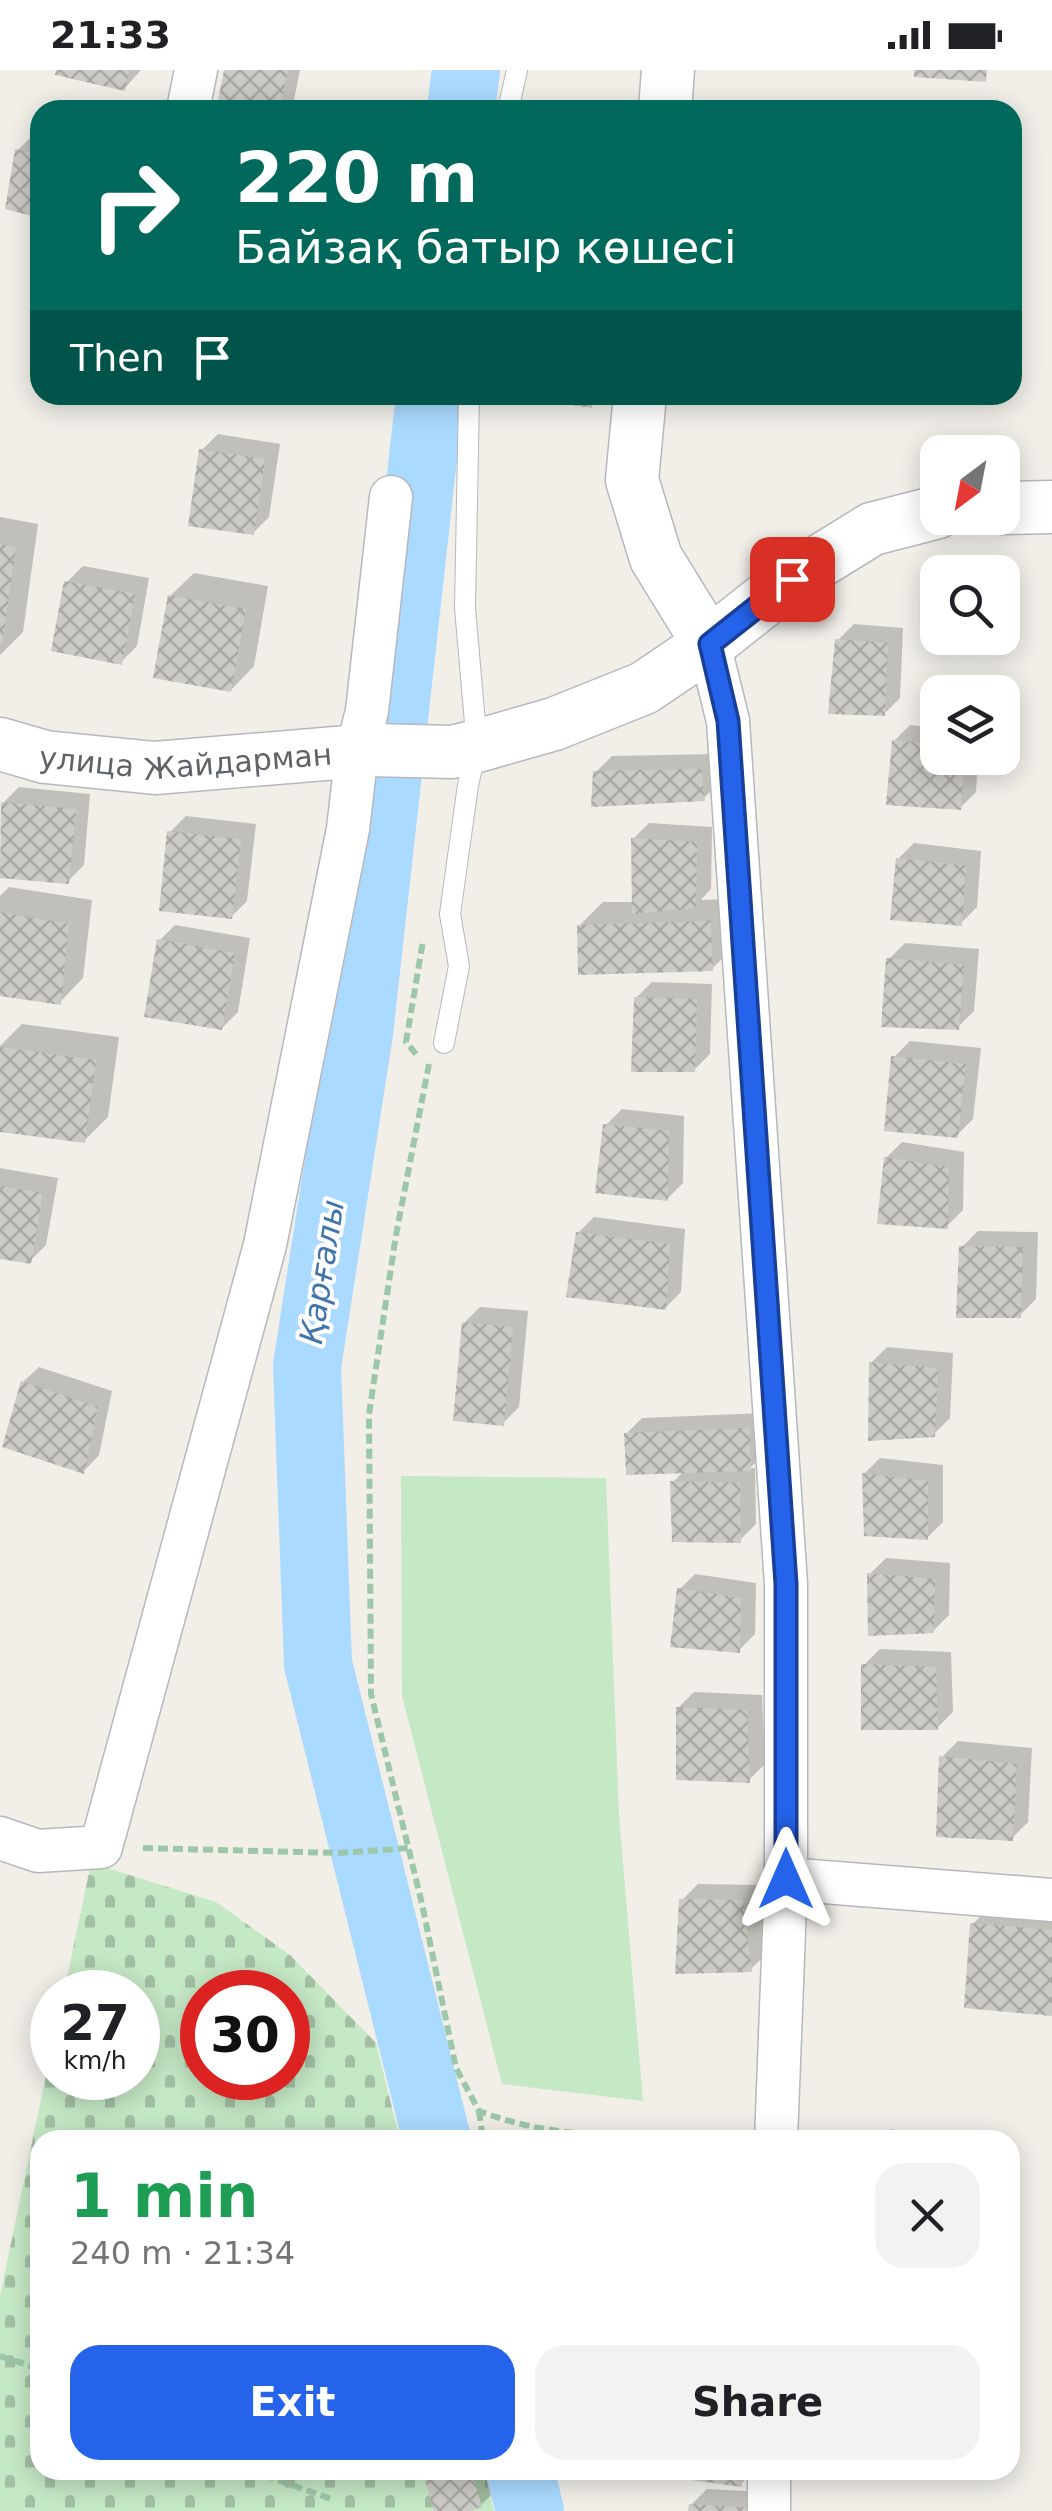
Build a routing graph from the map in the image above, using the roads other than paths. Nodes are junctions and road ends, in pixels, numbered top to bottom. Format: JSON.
{"nodes":[{"id":1,"x":196,"y":70,"type":"edge"},
{"id":2,"x":518,"y":70,"type":"edge"},
{"id":3,"x":668,"y":70,"type":"edge"},
{"id":4,"x":190,"y":100,"type":"edge"},
{"id":5,"x":510,"y":100,"type":"edge"},
{"id":6,"x":666,"y":100,"type":"edge"},
{"id":7,"x":468,"y":405,"type":"edge"},
{"id":8,"x":639,"y":405,"type":"edge"},
{"id":9,"x":392,"y":497,"type":"dead end"},
{"id":10,"x":1020,"y":508,"type":"edge"},
{"id":11,"x":1052,"y":508,"type":"edge"},
{"id":12,"x":920,"y":517,"type":"edge"},
{"id":13,"x":710,"y":644,"type":"junction"},
{"id":14,"x":0,"y":744,"type":"edge"},
{"id":15,"x":464,"y":749,"type":"junction"},
{"id":16,"x":365,"y":750,"type":"junction"},
{"id":17,"x":444,"y":1042,"type":"road end"},
{"id":18,"x":0,"y":1838,"type":"edge"},
{"id":19,"x":786,"y":1879,"type":"junction"},
{"id":20,"x":1052,"y":1900,"type":"edge"},
{"id":21,"x":776,"y":2130,"type":"edge"},
{"id":22,"x":770,"y":2480,"type":"edge"},
{"id":23,"x":768,"y":2511,"type":"edge"}],
"edges":[{"from":1,"to":4,"type":"street"},
{"from":2,"to":5,"type":"lane"},
{"from":3,"to":6,"type":"street"},
{"from":7,"to":15,"type":"lane"},
{"from":8,"to":13,"type":"street"},
{"from":9,"to":16,"type":"street"},
{"from":10,"to":11,"type":"street"},
{"from":12,"to":13,"type":"street"},
{"from":13,"to":15,"type":"street"},
{"from":13,"to":19,"type":"street"},
{"from":14,"to":16,"type":"street","name":"улица Жайдарман"},
{"from":15,"to":16,"type":"street","name":"улица Жайдарман"},
{"from":15,"to":17,"type":"lane"},
{"from":16,"to":18,"type":"street"},
{"from":19,"to":20,"type":"street"},
{"from":19,"to":21,"type":"street"},
{"from":22,"to":23,"type":"street"}]}
